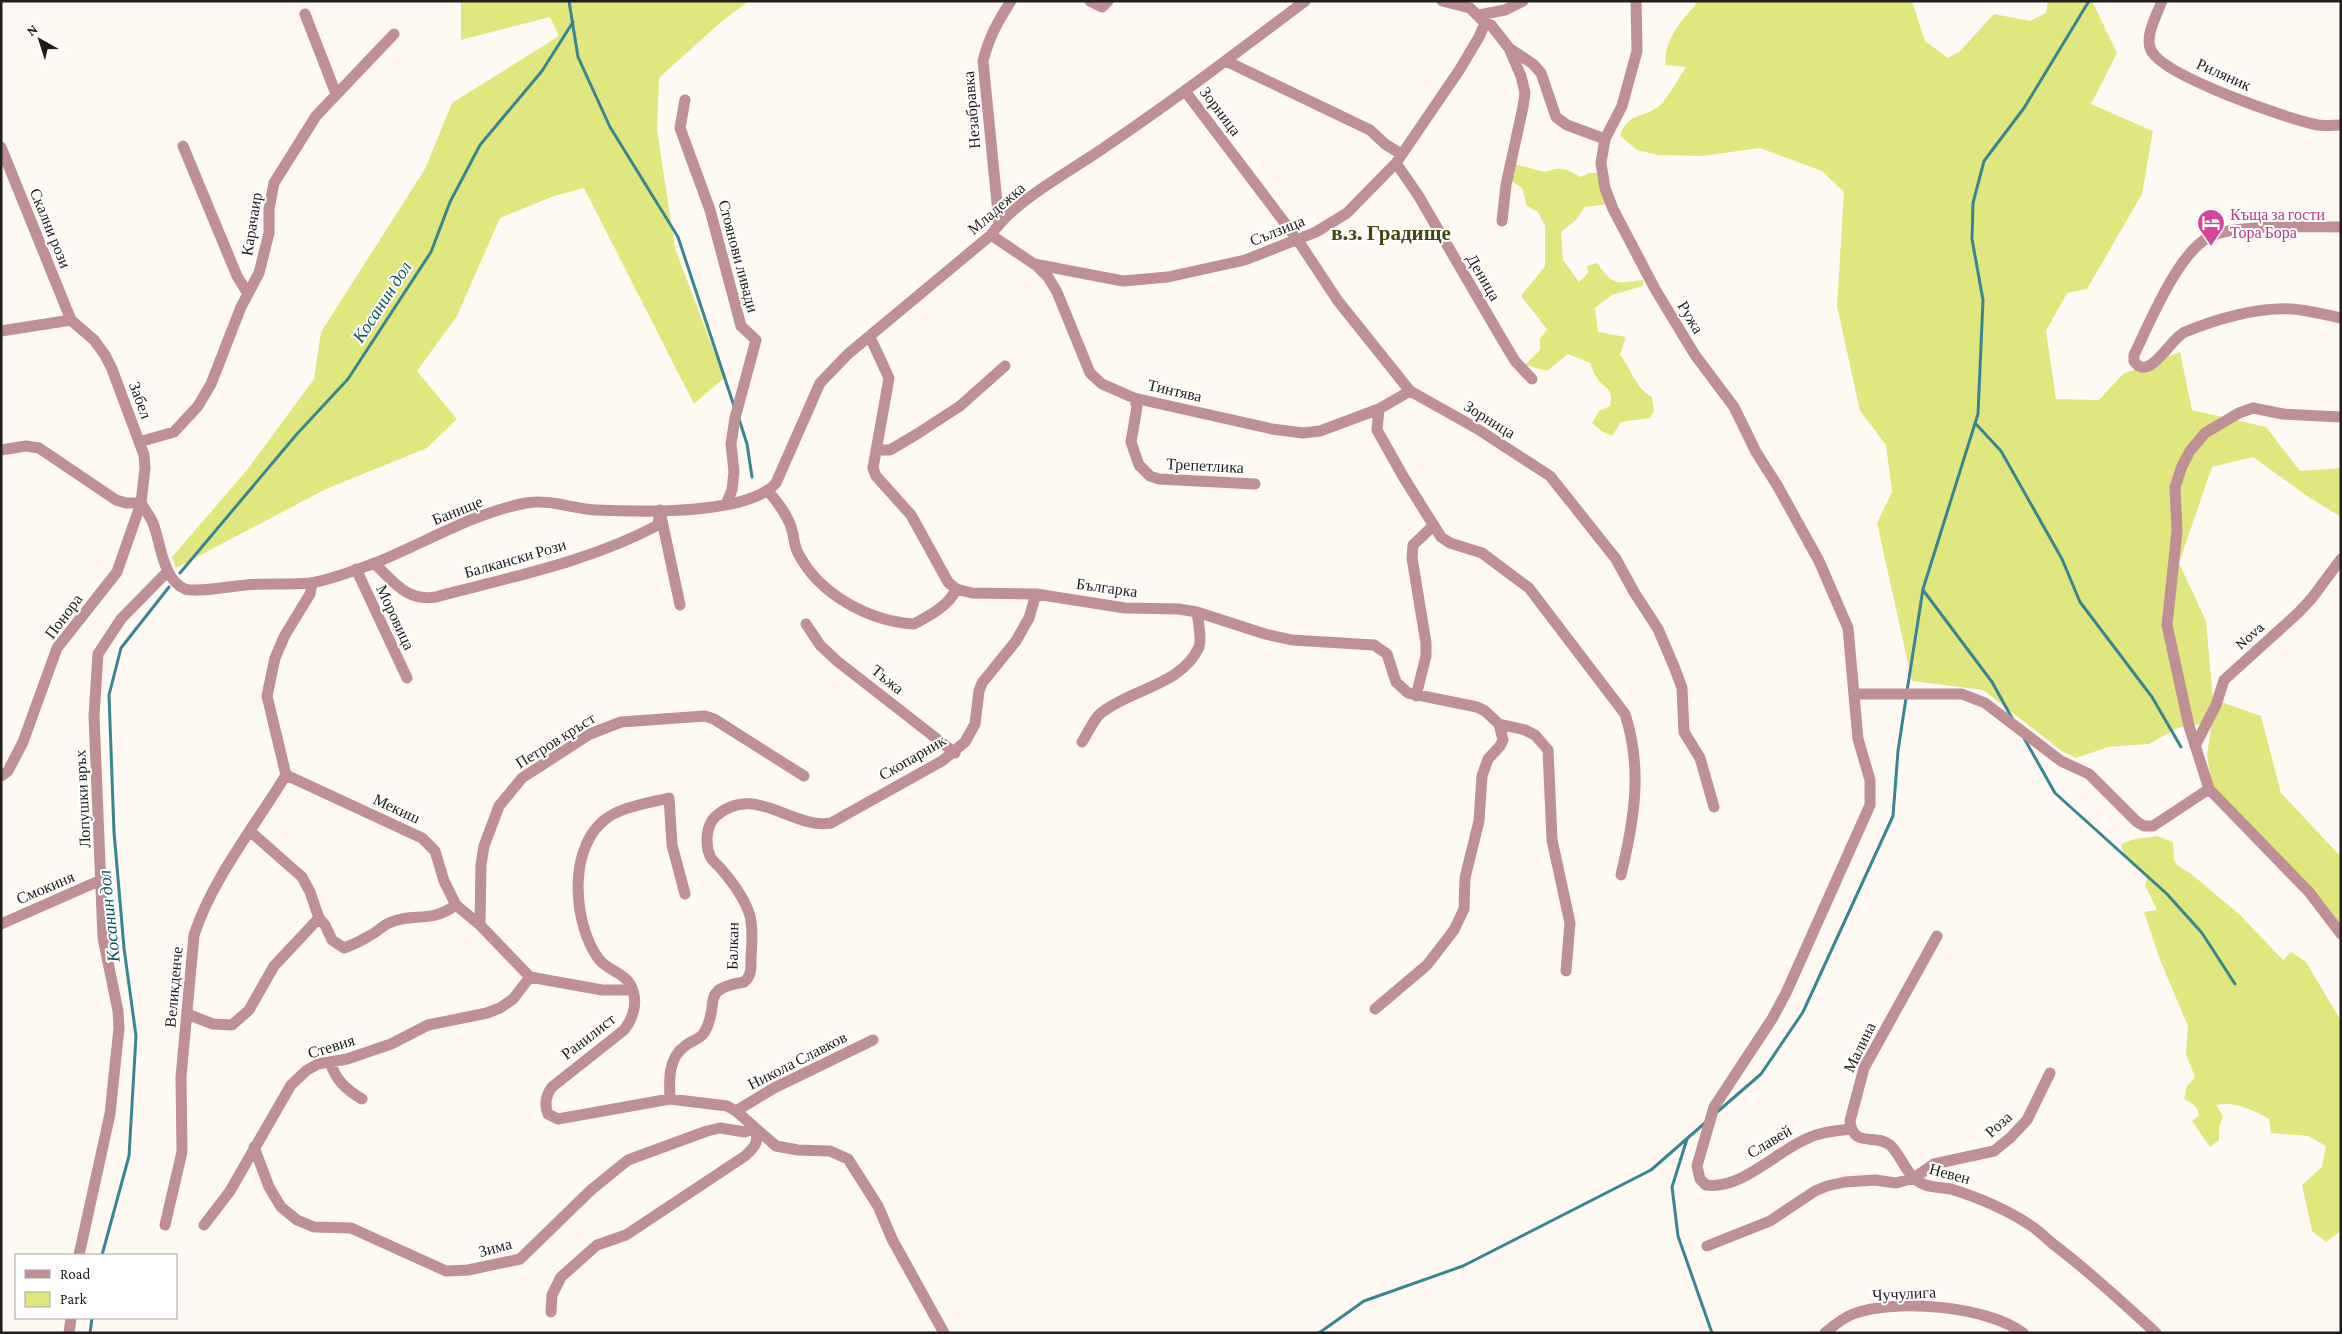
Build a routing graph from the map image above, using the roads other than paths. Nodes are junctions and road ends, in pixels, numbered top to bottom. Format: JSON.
{"nodes":[{"id":1,"x":1011,"y":1,"type":"edge"},
{"id":2,"x":1090,"y":1,"type":"edge"},
{"id":3,"x":1305,"y":1,"type":"edge"},
{"id":4,"x":1442,"y":1,"type":"edge"},
{"id":5,"x":1523,"y":1,"type":"edge"},
{"id":6,"x":1636,"y":1,"type":"edge"},
{"id":7,"x":2162,"y":1,"type":"edge"},
{"id":8,"x":1105,"y":4,"type":"edge"},
{"id":9,"x":305,"y":14,"type":"dead end"},
{"id":10,"x":1482,"y":19,"type":"junction"},
{"id":11,"x":394,"y":34,"type":"dead end"},
{"id":12,"x":1509,"y":48,"type":"junction"},
{"id":13,"x":1226,"y":61,"type":"junction"},
{"id":14,"x":1185,"y":90,"type":"junction"},
{"id":15,"x":336,"y":94,"type":"junction"},
{"id":16,"x":685,"y":100,"type":"dead end"},
{"id":17,"x":2341,"y":125,"type":"edge"},
{"id":18,"x":1605,"y":139,"type":"junction"},
{"id":19,"x":183,"y":146,"type":"dead end"},
{"id":20,"x":1,"y":147,"type":"edge"},
{"id":21,"x":1399,"y":158,"type":"junction"},
{"id":22,"x":1502,"y":221,"type":"dead end"},
{"id":23,"x":999,"y":223,"type":"junction"},
{"id":24,"x":2341,"y":226,"type":"edge"},
{"id":25,"x":991,"y":235,"type":"junction"},
{"id":26,"x":1297,"y":239,"type":"junction"},
{"id":27,"x":1034,"y":264,"type":"junction"},
{"id":28,"x":248,"y":294,"type":"junction"},
{"id":29,"x":2341,"y":318,"type":"edge"},
{"id":30,"x":71,"y":320,"type":"junction"},
{"id":31,"x":1,"y":331,"type":"edge"},
{"id":32,"x":870,"y":337,"type":"junction"},
{"id":33,"x":1005,"y":366,"type":"dead end"},
{"id":34,"x":1532,"y":380,"type":"dead end"},
{"id":35,"x":1410,"y":391,"type":"junction"},
{"id":36,"x":1134,"y":398,"type":"junction"},
{"id":37,"x":1379,"y":409,"type":"junction"},
{"id":38,"x":2341,"y":417,"type":"edge"},
{"id":39,"x":139,"y":442,"type":"junction"},
{"id":40,"x":1,"y":450,"type":"edge"},
{"id":41,"x":876,"y":450,"type":"junction"},
{"id":42,"x":1255,"y":484,"type":"dead end"},
{"id":43,"x":769,"y":492,"type":"junction"},
{"id":44,"x":141,"y":503,"type":"junction"},
{"id":45,"x":726,"y":504,"type":"junction"},
{"id":46,"x":660,"y":510,"type":"junction"},
{"id":47,"x":1434,"y":525,"type":"junction"},
{"id":48,"x":2341,"y":559,"type":"edge"},
{"id":49,"x":374,"y":563,"type":"junction"},
{"id":50,"x":356,"y":569,"type":"junction"},
{"id":51,"x":168,"y":572,"type":"junction"},
{"id":52,"x":312,"y":582,"type":"junction"},
{"id":53,"x":956,"y":589,"type":"junction"},
{"id":54,"x":1036,"y":594,"type":"junction"},
{"id":55,"x":680,"y":605,"type":"dead end"},
{"id":56,"x":1198,"y":612,"type":"junction"},
{"id":57,"x":806,"y":624,"type":"dead end"},
{"id":58,"x":407,"y":678,"type":"dead end"},
{"id":59,"x":1854,"y":694,"type":"junction"},
{"id":60,"x":1416,"y":696,"type":"junction"},
{"id":61,"x":1499,"y":724,"type":"junction"},
{"id":62,"x":1082,"y":742,"type":"dead end"},
{"id":63,"x":2195,"y":746,"type":"junction"},
{"id":64,"x":955,"y":753,"type":"junction"},
{"id":65,"x":286,"y":775,"type":"junction"},
{"id":66,"x":1,"y":776,"type":"edge"},
{"id":67,"x":804,"y":776,"type":"dead end"},
{"id":68,"x":2209,"y":788,"type":"junction"},
{"id":69,"x":1714,"y":807,"type":"dead end"},
{"id":70,"x":817,"y":824,"type":"joint"},
{"id":71,"x":251,"y":832,"type":"junction"},
{"id":72,"x":1621,"y":875,"type":"dead end"},
{"id":73,"x":102,"y":880,"type":"junction"},
{"id":74,"x":685,"y":894,"type":"dead end"},
{"id":75,"x":456,"y":905,"type":"junction"},
{"id":76,"x":319,"y":918,"type":"junction"},
{"id":77,"x":1,"y":924,"type":"edge"},
{"id":78,"x":480,"y":925,"type":"junction"},
{"id":79,"x":2341,"y":934,"type":"edge"},
{"id":80,"x":1936,"y":936,"type":"dead end"},
{"id":81,"x":1566,"y":971,"type":"dead end"},
{"id":82,"x":530,"y":977,"type":"junction"},
{"id":83,"x":632,"y":990,"type":"junction"},
{"id":84,"x":1375,"y":1009,"type":"dead end"},
{"id":85,"x":187,"y":1014,"type":"junction"},
{"id":86,"x":872,"y":1040,"type":"dead end"},
{"id":87,"x":330,"y":1062,"type":"junction"},
{"id":88,"x":2050,"y":1073,"type":"dead end"},
{"id":89,"x":362,"y":1099,"type":"dead end"},
{"id":90,"x":670,"y":1099,"type":"junction"},
{"id":91,"x":736,"y":1111,"type":"junction"},
{"id":92,"x":755,"y":1128,"type":"junction"},
{"id":93,"x":1851,"y":1129,"type":"junction"},
{"id":94,"x":254,"y":1147,"type":"junction"},
{"id":95,"x":1914,"y":1178,"type":"junction"},
{"id":96,"x":1706,"y":1186,"type":"joint"},
{"id":97,"x":165,"y":1225,"type":"dead end"},
{"id":98,"x":204,"y":1225,"type":"dead end"},
{"id":99,"x":1707,"y":1246,"type":"dead end"},
{"id":100,"x":79,"y":1254,"type":"edge"},
{"id":101,"x":551,"y":1312,"type":"dead end"},
{"id":102,"x":71,"y":1319,"type":"edge"},
{"id":103,"x":69,"y":1333,"type":"edge"},
{"id":104,"x":944,"y":1333,"type":"edge"},
{"id":105,"x":1824,"y":1333,"type":"edge"},
{"id":106,"x":2024,"y":1333,"type":"edge"},
{"id":107,"x":2156,"y":1333,"type":"edge"}],
"edges":[{"from":1,"to":23,"type":"street","name":"Незабравка"},
{"from":2,"to":8,"type":"street"},
{"from":3,"to":13,"type":"street","name":"Младежка"},
{"from":4,"to":10,"type":"street"},
{"from":5,"to":10,"type":"street"},
{"from":6,"to":18,"type":"street","name":"Ружа"},
{"from":7,"to":17,"type":"street","name":"Риляник"},
{"from":9,"to":15,"type":"street"},
{"from":10,"to":12,"type":"street"},
{"from":10,"to":21,"type":"street","name":"Сълзица"},
{"from":11,"to":15,"type":"street","name":"Карачаир"},
{"from":12,"to":18,"type":"street"},
{"from":12,"to":22,"type":"street"},
{"from":13,"to":14,"type":"street","name":"Младежка"},
{"from":13,"to":21,"type":"street","name":"Деница"},
{"from":14,"to":23,"type":"street","name":"Младежка"},
{"from":14,"to":26,"type":"street","name":"Зорница"},
{"from":15,"to":28,"type":"street","name":"Карачаир"},
{"from":16,"to":45,"type":"street","name":"Стоянови ливади"},
{"from":18,"to":59,"type":"street","name":"Ружа"},
{"from":19,"to":28,"type":"street"},
{"from":20,"to":30,"type":"street","name":"Скални рози"},
{"from":21,"to":26,"type":"street","name":"Сълзица"},
{"from":21,"to":34,"type":"street","name":"Деница"},
{"from":23,"to":25,"type":"street","name":"Младежка"},
{"from":24,"to":29,"type":"street"},
{"from":25,"to":27,"type":"street","name":"Сълзица"},
{"from":25,"to":32,"type":"street","name":"Младежка"},
{"from":26,"to":27,"type":"street","name":"Сълзица"},
{"from":26,"to":35,"type":"street","name":"Зорница"},
{"from":27,"to":36,"type":"street","name":"Тинтява"},
{"from":28,"to":39,"type":"street","name":"Карачаир"},
{"from":30,"to":31,"type":"street"},
{"from":30,"to":39,"type":"street","name":"Забел"},
{"from":32,"to":41,"type":"street"},
{"from":32,"to":43,"type":"street","name":"Младежка"},
{"from":33,"to":41,"type":"street"},
{"from":35,"to":37,"type":"street","name":"Тинтява"},
{"from":35,"to":69,"type":"street","name":"Зорница"},
{"from":36,"to":37,"type":"street","name":"Тинтява"},
{"from":36,"to":42,"type":"street","name":"Трепетлика"},
{"from":37,"to":47,"type":"street"},
{"from":38,"to":63,"type":"street"},
{"from":39,"to":44,"type":"street","name":"Забел"},
{"from":40,"to":44,"type":"street"},
{"from":41,"to":53,"type":"street"},
{"from":43,"to":45,"type":"street","name":"Банище"},
{"from":43,"to":53,"type":"street"},
{"from":44,"to":51,"type":"street"},
{"from":44,"to":66,"type":"street","name":"Понора"},
{"from":45,"to":46,"type":"street","name":"Банище"},
{"from":46,"to":49,"type":"street","name":"Банище"},
{"from":46,"to":49,"type":"street","name":"Балкански Рози"},
{"from":46,"to":55,"type":"street"},
{"from":47,"to":60,"type":"street"},
{"from":47,"to":72,"type":"street"},
{"from":48,"to":63,"type":"street","name":"Nova"},
{"from":49,"to":50,"type":"street","name":"Банище"},
{"from":50,"to":52,"type":"street","name":"Банище"},
{"from":50,"to":58,"type":"street","name":"Моровица"},
{"from":51,"to":52,"type":"street","name":"Банище"},
{"from":51,"to":73,"type":"street","name":"Лопушки връх"},
{"from":52,"to":65,"type":"street"},
{"from":53,"to":54,"type":"street","name":"Българка"},
{"from":54,"to":56,"type":"street","name":"Българка"},
{"from":54,"to":64,"type":"street","name":"Скопарник"},
{"from":56,"to":60,"type":"street","name":"Българка"},
{"from":56,"to":62,"type":"street"},
{"from":57,"to":64,"type":"street","name":"Тъжа"},
{"from":59,"to":68,"type":"street"},
{"from":59,"to":96,"type":"street","name":"Ружа"},
{"from":60,"to":61,"type":"street","name":"Българка"},
{"from":61,"to":81,"type":"street"},
{"from":61,"to":84,"type":"street"},
{"from":63,"to":68,"type":"street"},
{"from":64,"to":70,"type":"street","name":"Скопарник"},
{"from":65,"to":71,"type":"street","name":"Великденче"},
{"from":65,"to":75,"type":"street","name":"Мекиш"},
{"from":67,"to":78,"type":"street","name":"Петров кръст"},
{"from":68,"to":79,"type":"street"},
{"from":70,"to":90,"type":"street","name":"Балкан"},
{"from":71,"to":76,"type":"street"},
{"from":71,"to":85,"type":"street","name":"Великденче"},
{"from":73,"to":77,"type":"street","name":"Смокиня"},
{"from":73,"to":100,"type":"street","name":"Лопушки връх"},
{"from":74,"to":83,"type":"street"},
{"from":75,"to":76,"type":"street"},
{"from":75,"to":78,"type":"street","name":"Мекиш"},
{"from":76,"to":85,"type":"street"},
{"from":78,"to":82,"type":"street","name":"Мекиш"},
{"from":80,"to":93,"type":"street","name":"Малина"},
{"from":82,"to":83,"type":"street"},
{"from":82,"to":87,"type":"street","name":"Стевия"},
{"from":83,"to":90,"type":"street","name":"Ранилист"},
{"from":85,"to":97,"type":"street","name":"Великденче"},
{"from":86,"to":91,"type":"street","name":"Никола Славков"},
{"from":87,"to":89,"type":"street"},
{"from":87,"to":94,"type":"street","name":"Стевия"},
{"from":88,"to":95,"type":"street","name":"Роза"},
{"from":90,"to":91,"type":"street"},
{"from":91,"to":92,"type":"street"},
{"from":92,"to":94,"type":"street","name":"Зима"},
{"from":92,"to":101,"type":"street"},
{"from":92,"to":104,"type":"street"},
{"from":93,"to":95,"type":"street"},
{"from":93,"to":96,"type":"street","name":"Славей"},
{"from":94,"to":98,"type":"street","name":"Стевия"},
{"from":95,"to":99,"type":"street","name":"Невен"},
{"from":95,"to":107,"type":"street","name":"Невен"},
{"from":102,"to":103,"type":"street"},
{"from":105,"to":106,"type":"street","name":"Чучулига"}]}
